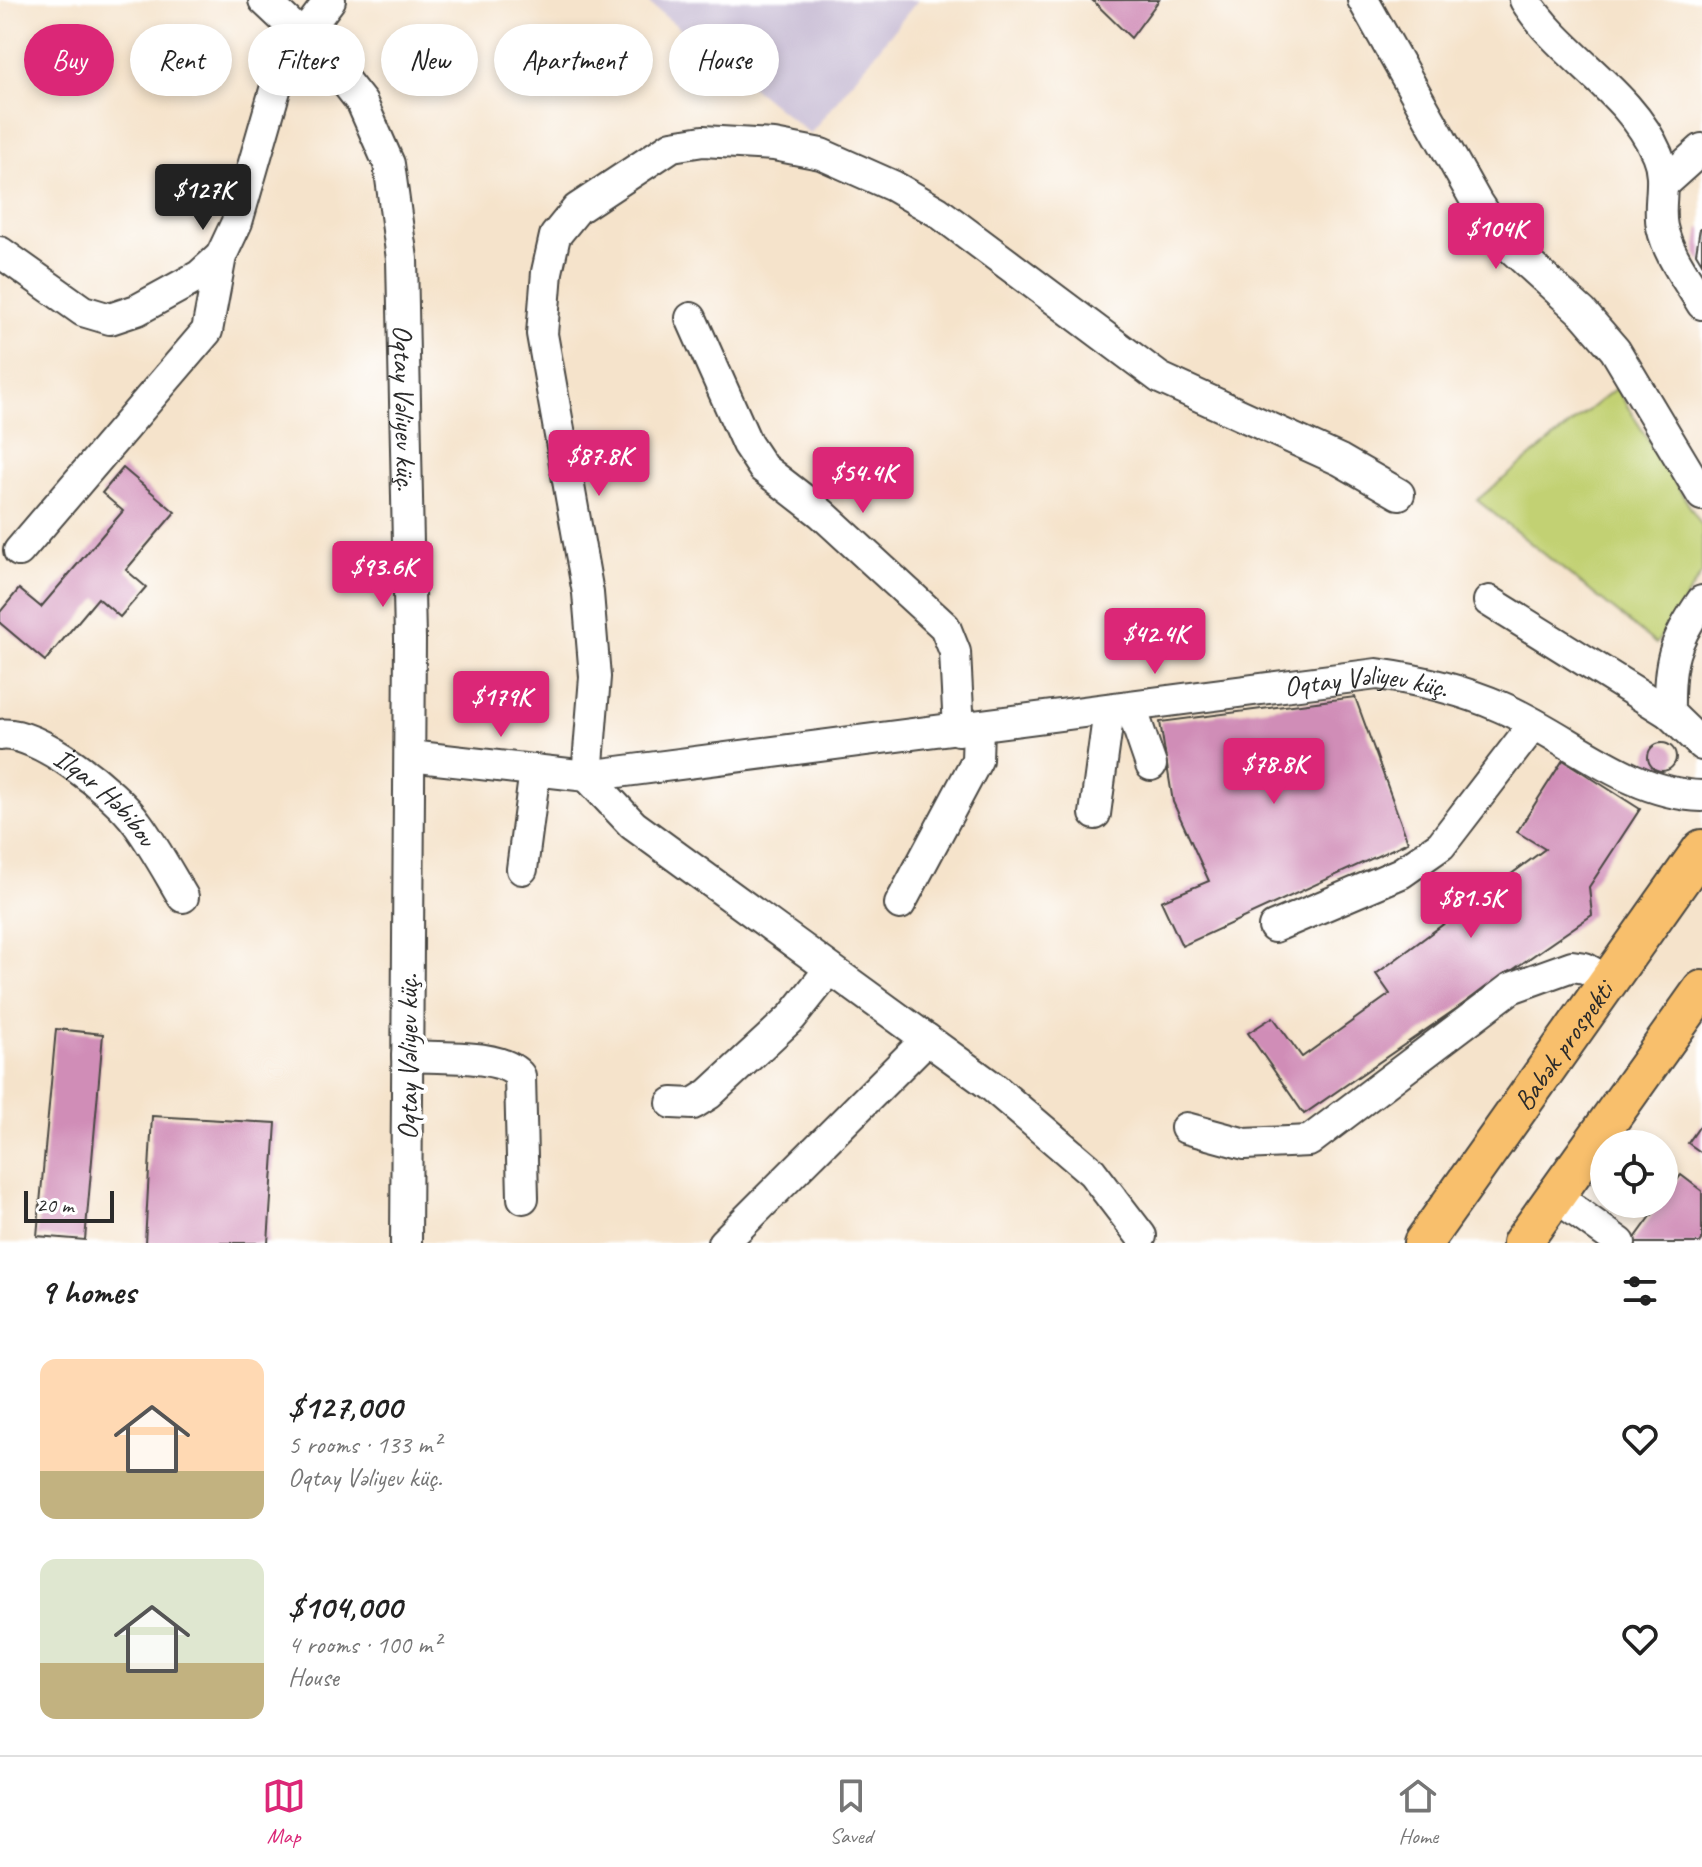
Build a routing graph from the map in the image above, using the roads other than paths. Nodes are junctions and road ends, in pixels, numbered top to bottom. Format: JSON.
{"nodes":[{"id":1,"x":330,"y":0,"type":"edge"},
{"id":2,"x":1363,"y":0,"type":"edge"},
{"id":3,"x":1525,"y":0,"type":"edge"},
{"id":4,"x":268,"y":1,"type":"edge"},
{"id":5,"x":291,"y":24,"type":"edge"},
{"id":6,"x":312,"y":24,"type":"edge"},
{"id":7,"x":272,"y":96,"type":"edge"},
{"id":8,"x":356,"y":96,"type":"edge"},
{"id":9,"x":1702,"y":149,"type":"edge"},
{"id":10,"x":1664,"y":183,"type":"junction"},
{"id":11,"x":0,"y":252,"type":"edge"},
{"id":12,"x":221,"y":256,"type":"junction"},
{"id":13,"x":1702,"y":304,"type":"edge"},
{"id":14,"x":691,"y":318,"type":"dead end"},
{"id":15,"x":1399,"y":494,"type":"dead end"},
{"id":16,"x":1702,"y":495,"type":"edge"},
{"id":17,"x":19,"y":551,"type":"dead end"},
{"id":18,"x":1489,"y":601,"type":"dead end"},
{"id":19,"x":1702,"y":601,"type":"edge"},
{"id":20,"x":1120,"y":708,"type":"junction"},
{"id":21,"x":1669,"y":713,"type":"junction"},
{"id":22,"x":1534,"y":724,"type":"junction"},
{"id":23,"x":969,"y":729,"type":"junction"},
{"id":24,"x":0,"y":735,"type":"edge"},
{"id":25,"x":1702,"y":745,"type":"edge"},
{"id":26,"x":410,"y":756,"type":"junction"},
{"id":27,"x":1151,"y":765,"type":"dead end"},
{"id":28,"x":535,"y":770,"type":"junction"},
{"id":29,"x":587,"y":776,"type":"junction"},
{"id":30,"x":1702,"y":796,"type":"edge"},
{"id":31,"x":1095,"y":814,"type":"dead end"},
{"id":32,"x":1702,"y":849,"type":"edge"},
{"id":33,"x":522,"y":869,"type":"dead end"},
{"id":34,"x":183,"y":897,"type":"dead end"},
{"id":35,"x":900,"y":904,"type":"dead end"},
{"id":36,"x":1274,"y":927,"type":"dead end"},
{"id":37,"x":830,"y":969,"type":"junction"},
{"id":38,"x":1608,"y":981,"type":"junction"},
{"id":39,"x":1702,"y":990,"type":"edge"},
{"id":40,"x":927,"y":1039,"type":"junction"},
{"id":41,"x":407,"y":1056,"type":"junction"},
{"id":42,"x":672,"y":1103,"type":"dead end"},
{"id":43,"x":1186,"y":1128,"type":"dead end"},
{"id":44,"x":1603,"y":1130,"type":"edge"},
{"id":45,"x":1590,"y":1141,"type":"edge"},
{"id":46,"x":1590,"y":1148,"type":"edge"},
{"id":47,"x":1555,"y":1196,"type":"junction"},
{"id":48,"x":523,"y":1198,"type":"dead end"},
{"id":49,"x":1141,"y":1236,"type":"dead end"},
{"id":50,"x":406,"y":1243,"type":"edge"},
{"id":51,"x":723,"y":1243,"type":"edge"},
{"id":52,"x":1423,"y":1243,"type":"edge"},
{"id":53,"x":1443,"y":1243,"type":"edge"},
{"id":54,"x":1500,"y":1243,"type":"edge"},
{"id":55,"x":1522,"y":1243,"type":"edge"},
{"id":56,"x":1620,"y":1243,"type":"edge"}],
"edges":[{"from":1,"to":6,"type":"street"},
{"from":2,"to":16,"type":"street"},
{"from":3,"to":10,"type":"street"},
{"from":4,"to":5,"type":"street","name":"Oqtay Vəliyev küç."},
{"from":7,"to":12,"type":"street"},
{"from":8,"to":26,"type":"street","name":"Oqtay Vəliyev küç."},
{"from":9,"to":10,"type":"street"},
{"from":10,"to":13,"type":"street"},
{"from":11,"to":12,"type":"street"},
{"from":12,"to":17,"type":"street"},
{"from":14,"to":23,"type":"street"},
{"from":15,"to":29,"type":"street"},
{"from":18,"to":21,"type":"street"},
{"from":19,"to":21,"type":"street"},
{"from":20,"to":22,"type":"street","name":"Oqtay Vəliyev küç."},
{"from":20,"to":23,"type":"street","name":"Oqtay Vəliyev küç."},
{"from":20,"to":27,"type":"street"},
{"from":20,"to":31,"type":"street"},
{"from":21,"to":25,"type":"street"},
{"from":22,"to":30,"type":"street","name":"Oqtay Vəliyev küç."},
{"from":22,"to":36,"type":"street"},
{"from":23,"to":29,"type":"street","name":"Oqtay Vəliyev küç."},
{"from":23,"to":35,"type":"street"},
{"from":24,"to":34,"type":"street","name":"İlqar Həbibov"},
{"from":26,"to":28,"type":"street","name":"Oqtay Vəliyev küç."},
{"from":26,"to":41,"type":"street","name":"Oqtay Vəliyev küç."},
{"from":28,"to":29,"type":"street","name":"Oqtay Vəliyev küç."},
{"from":28,"to":33,"type":"street"},
{"from":29,"to":37,"type":"street"},
{"from":32,"to":38,"type":"main road","name":"Babək prospekti"},
{"from":37,"to":40,"type":"street"},
{"from":37,"to":42,"type":"street"},
{"from":38,"to":43,"type":"street"},
{"from":38,"to":52,"type":"main road","name":"Babək prospekti"},
{"from":38,"to":53,"type":"main road"},
{"from":39,"to":44,"type":"main road"},
{"from":40,"to":49,"type":"street"},
{"from":40,"to":51,"type":"street"},
{"from":41,"to":48,"type":"street"},
{"from":41,"to":50,"type":"street","name":"Oqtay Vəliyev küç."},
{"from":45,"to":54,"type":"main road"},
{"from":46,"to":47,"type":"main road"},
{"from":47,"to":55,"type":"main road"},
{"from":47,"to":56,"type":"street"}]}
